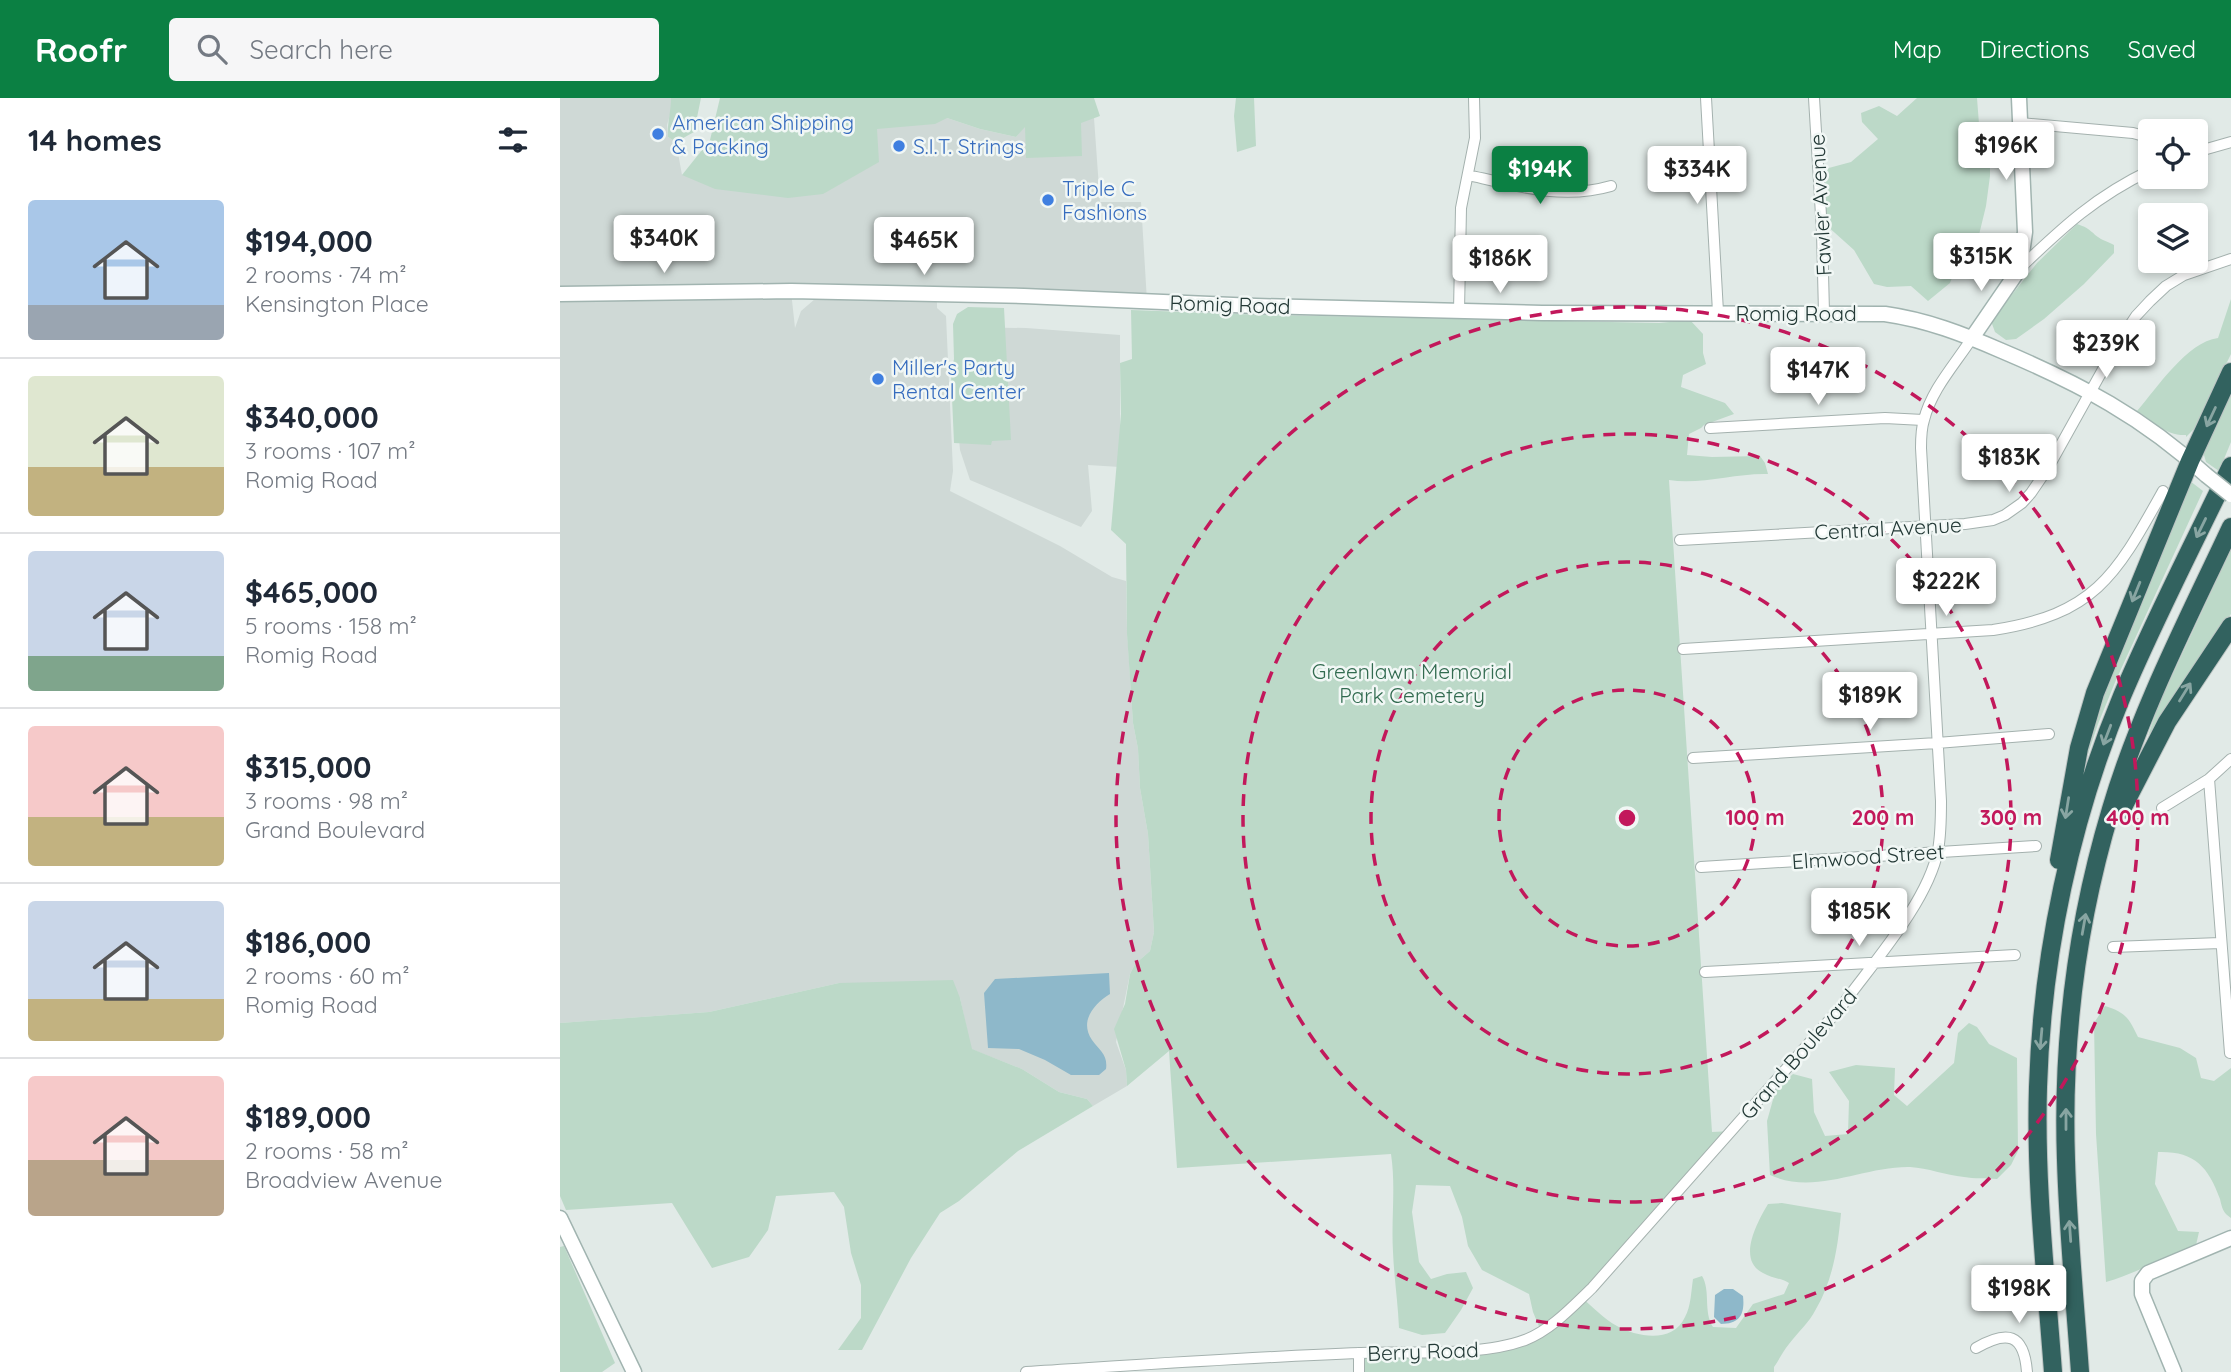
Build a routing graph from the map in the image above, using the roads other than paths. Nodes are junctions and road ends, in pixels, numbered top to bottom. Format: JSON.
{"nodes":[{"id":1,"x":1474,"y":98,"type":"edge"},
{"id":2,"x":1706,"y":98,"type":"edge"},
{"id":3,"x":1814,"y":98,"type":"edge"},
{"id":4,"x":2019,"y":98,"type":"edge"},
{"id":5,"x":2020,"y":123,"type":"junction"},
{"id":6,"x":2138,"y":134,"type":"edge"},
{"id":7,"x":2231,"y":142,"type":"edge"},
{"id":8,"x":2208,"y":149,"type":"edge"},
{"id":9,"x":1468,"y":175,"type":"junction"},
{"id":10,"x":2138,"y":176,"type":"edge"},
{"id":11,"x":1611,"y":186,"type":"dead end"},
{"id":12,"x":2226,"y":261,"type":"edge"},
{"id":13,"x":2020,"y":268,"type":"junction"},
{"id":14,"x":560,"y":295,"type":"edge"},
{"id":15,"x":1459,"y":311,"type":"junction"},
{"id":16,"x":1718,"y":312,"type":"junction"},
{"id":17,"x":1825,"y":313,"type":"junction"},
{"id":18,"x":1972,"y":338,"type":"junction"},
{"id":19,"x":2231,"y":372,"type":"edge"},
{"id":20,"x":2091,"y":391,"type":"junction"},
{"id":21,"x":1923,"y":420,"type":"junction"},
{"id":22,"x":1710,"y":428,"type":"dead end"},
{"id":23,"x":2190,"y":461,"type":"junction"},
{"id":24,"x":2231,"y":467,"type":"edge"},
{"id":25,"x":2164,"y":491,"type":"dead end"},
{"id":26,"x":2231,"y":495,"type":"edge"},
{"id":27,"x":1925,"y":525,"type":"junction"},
{"id":28,"x":2231,"y":527,"type":"edge"},
{"id":29,"x":1680,"y":540,"type":"dead end"},
{"id":30,"x":2231,"y":626,"type":"edge"},
{"id":31,"x":1931,"y":635,"type":"junction"},
{"id":32,"x":1683,"y":649,"type":"dead end"},
{"id":33,"x":2049,"y":734,"type":"dead end"},
{"id":34,"x":1937,"y":743,"type":"junction"},
{"id":35,"x":1693,"y":758,"type":"dead end"},
{"id":36,"x":2231,"y":759,"type":"edge"},
{"id":37,"x":2209,"y":779,"type":"junction"},
{"id":38,"x":2162,"y":808,"type":"dead end"},
{"id":39,"x":2036,"y":846,"type":"dead end"},
{"id":40,"x":1937,"y":852,"type":"junction"},
{"id":41,"x":2097,"y":862,"type":"junction"},
{"id":42,"x":1701,"y":867,"type":"dead end"},
{"id":43,"x":2220,"y":943,"type":"junction"},
{"id":44,"x":2113,"y":947,"type":"dead end"},
{"id":45,"x":2015,"y":955,"type":"dead end"},
{"id":46,"x":1875,"y":962,"type":"junction"},
{"id":47,"x":1705,"y":972,"type":"dead end"},
{"id":48,"x":2048,"y":972,"type":"junction"},
{"id":49,"x":2230,"y":1053,"type":"edge"},
{"id":50,"x":1732,"y":1131,"type":"joint"},
{"id":51,"x":560,"y":1218,"type":"edge"},
{"id":52,"x":2231,"y":1238,"type":"edge"},
{"id":53,"x":1976,"y":1348,"type":"dead end"},
{"id":54,"x":1359,"y":1353,"type":"junction"},
{"id":55,"x":634,"y":1372,"type":"edge"},
{"id":56,"x":1026,"y":1372,"type":"edge"},
{"id":57,"x":1359,"y":1372,"type":"edge"},
{"id":58,"x":2027,"y":1372,"type":"edge"},
{"id":59,"x":2053,"y":1372,"type":"edge"},
{"id":60,"x":2080,"y":1372,"type":"edge"},
{"id":61,"x":2174,"y":1372,"type":"edge"}],
"edges":[{"from":1,"to":9,"type":"street"},
{"from":2,"to":16,"type":"street"},
{"from":3,"to":17,"type":"street","name":"Fawler Avenue"},
{"from":4,"to":5,"type":"street"},
{"from":5,"to":6,"type":"street"},
{"from":5,"to":13,"type":"street"},
{"from":7,"to":8,"type":"street"},
{"from":9,"to":11,"type":"street"},
{"from":9,"to":15,"type":"street"},
{"from":10,"to":13,"type":"street","name":"Grand Boulevard"},
{"from":12,"to":20,"type":"street","name":"Central Avenue"},
{"from":13,"to":18,"type":"street","name":"Grand Boulevard"},
{"from":14,"to":15,"type":"street","name":"Romig Road"},
{"from":15,"to":16,"type":"street","name":"Romig Road"},
{"from":16,"to":17,"type":"street","name":"Romig Road"},
{"from":17,"to":18,"type":"street","name":"Romig Road"},
{"from":18,"to":20,"type":"street","name":"Romig Road"},
{"from":18,"to":21,"type":"street","name":"Grand Boulevard"},
{"from":19,"to":23,"type":"highway","one_way":true},
{"from":20,"to":23,"type":"street","name":"Romig Road"},
{"from":20,"to":27,"type":"street","name":"Central Avenue"},
{"from":21,"to":22,"type":"street"},
{"from":21,"to":27,"type":"street","name":"Grand Boulevard"},
{"from":23,"to":26,"type":"street","name":"Romig Road","bridge":true},
{"from":23,"to":48,"type":"highway","one_way":true},
{"from":24,"to":48,"type":"highway","one_way":true},
{"from":25,"to":31,"type":"street"},
{"from":27,"to":29,"type":"street","name":"Central Avenue"},
{"from":27,"to":31,"type":"street","name":"Grand Boulevard"},
{"from":28,"to":41,"type":"highway"},
{"from":41,"to":30,"type":"highway","one_way":true},
{"from":31,"to":32,"type":"street"},
{"from":31,"to":34,"type":"street","name":"Grand Boulevard"},
{"from":33,"to":34,"type":"street"},
{"from":34,"to":35,"type":"street"},
{"from":34,"to":40,"type":"street","name":"Grand Boulevard"},
{"from":36,"to":37,"type":"street"},
{"from":37,"to":38,"type":"street"},
{"from":37,"to":43,"type":"street"},
{"from":39,"to":40,"type":"street","name":"Elmwood Street"},
{"from":40,"to":42,"type":"street","name":"Elmwood Street"},
{"from":40,"to":46,"type":"street","name":"Grand Boulevard"},
{"from":60,"to":41,"type":"highway","one_way":true},
{"from":43,"to":44,"type":"street"},
{"from":43,"to":49,"type":"street"},
{"from":45,"to":46,"type":"street"},
{"from":46,"to":47,"type":"street"},
{"from":46,"to":50,"type":"street","name":"Grand Boulevard"},
{"from":48,"to":59,"type":"highway","one_way":true},
{"from":50,"to":54,"type":"street","name":"Berry Road"},
{"from":51,"to":55,"type":"street"},
{"from":52,"to":61,"type":"street"},
{"from":53,"to":58,"type":"street"},
{"from":54,"to":56,"type":"street","name":"Berry Road"},
{"from":54,"to":57,"type":"street"}]}
